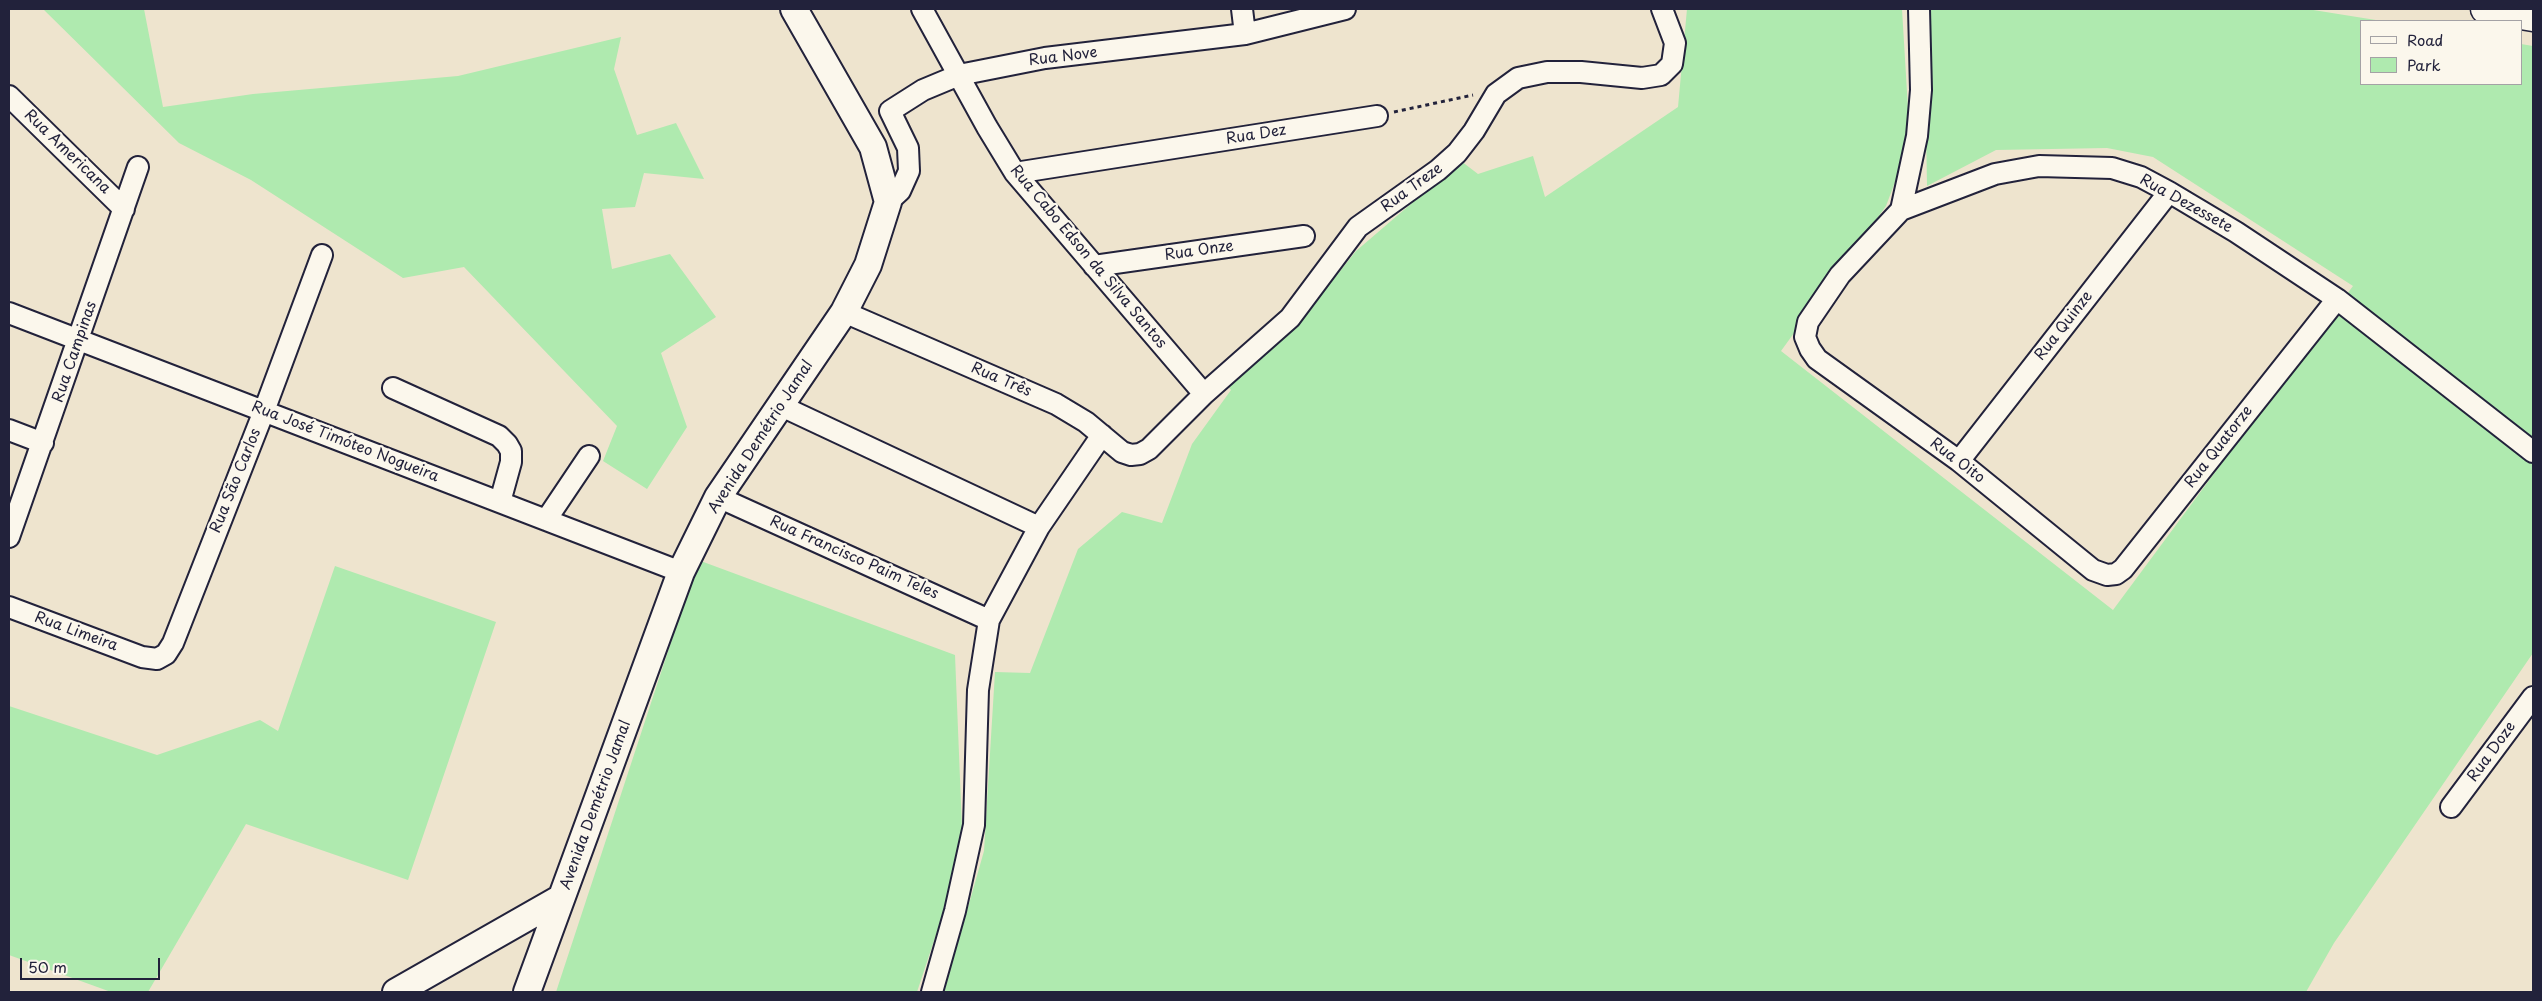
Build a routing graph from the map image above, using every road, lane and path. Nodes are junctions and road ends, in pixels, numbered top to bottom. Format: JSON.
{"nodes":[{"id":1,"x":794,"y":9,"type":"edge"},
{"id":2,"x":922,"y":9,"type":"edge"},
{"id":3,"x":1242,"y":9,"type":"edge"},
{"id":4,"x":1345,"y":9,"type":"edge"},
{"id":5,"x":1662,"y":9,"type":"edge"},
{"id":6,"x":1919,"y":9,"type":"edge"},
{"id":7,"x":2485,"y":9,"type":"edge"},
{"id":8,"x":2533,"y":17,"type":"edge"},
{"id":9,"x":1244,"y":34,"type":"junction"},
{"id":10,"x":959,"y":75,"type":"junction"},
{"id":11,"x":1496,"y":94,"type":"junction"},
{"id":12,"x":9,"y":96,"type":"edge"},
{"id":13,"x":1377,"y":116,"type":"joint"},
{"id":14,"x":138,"y":167,"type":"dead end"},
{"id":15,"x":1015,"y":173,"type":"junction"},
{"id":16,"x":2169,"y":192,"type":"junction"},
{"id":17,"x":888,"y":202,"type":"junction"},
{"id":18,"x":124,"y":209,"type":"junction"},
{"id":19,"x":1901,"y":210,"type":"junction"},
{"id":20,"x":1304,"y":236,"type":"dead end"},
{"id":21,"x":322,"y":255,"type":"dead end"},
{"id":22,"x":1094,"y":266,"type":"junction"},
{"id":23,"x":2337,"y":299,"type":"junction"},
{"id":24,"x":844,"y":312,"type":"junction"},
{"id":25,"x":9,"y":313,"type":"edge"},
{"id":26,"x":79,"y":340,"type":"junction"},
{"id":27,"x":1817,"y":359,"type":"joint"},
{"id":28,"x":392,"y":388,"type":"dead end"},
{"id":29,"x":1204,"y":394,"type":"junction"},
{"id":30,"x":779,"y":405,"type":"junction"},
{"id":31,"x":264,"y":411,"type":"junction"},
{"id":32,"x":9,"y":430,"type":"edge"},
{"id":33,"x":1102,"y":435,"type":"junction"},
{"id":34,"x":43,"y":443,"type":"junction"},
{"id":35,"x":1149,"y":449,"type":"joint"},
{"id":36,"x":2533,"y":452,"type":"edge"},
{"id":37,"x":589,"y":456,"type":"dead end"},
{"id":38,"x":1959,"y":461,"type":"junction"},
{"id":39,"x":718,"y":496,"type":"junction"},
{"id":40,"x":500,"y":502,"type":"junction"},
{"id":41,"x":546,"y":520,"type":"junction"},
{"id":42,"x":1039,"y":527,"type":"junction"},
{"id":43,"x":9,"y":537,"type":"edge"},
{"id":44,"x":2093,"y":570,"type":"joint"},
{"id":45,"x":681,"y":572,"type":"junction"},
{"id":46,"x":9,"y":607,"type":"edge"},
{"id":47,"x":989,"y":620,"type":"junction"},
{"id":48,"x":142,"y":657,"type":"joint"},
{"id":49,"x":2533,"y":697,"type":"edge"},
{"id":50,"x":2451,"y":807,"type":"dead end"},
{"id":51,"x":562,"y":898,"type":"junction"},
{"id":52,"x":396,"y":992,"type":"edge"},
{"id":53,"x":526,"y":992,"type":"edge"},
{"id":54,"x":932,"y":992,"type":"edge"}],
"edges":[{"from":1,"to":17,"type":"street"},
{"from":2,"to":10,"type":"street","name":"Rua Cabo Edson da Silva Santos"},
{"from":3,"to":9,"type":"street"},
{"from":4,"to":9,"type":"street","name":"Rua Nove"},
{"from":5,"to":11,"type":"street","name":"Rua Treze"},
{"from":6,"to":19,"type":"street"},
{"from":7,"to":8,"type":"highway"},
{"from":9,"to":10,"type":"street","name":"Rua Nove"},
{"from":10,"to":15,"type":"street","name":"Rua Cabo Edson da Silva Santos"},
{"from":10,"to":17,"type":"street","name":"Rua Nove"},
{"from":11,"to":13,"type":"path"},
{"from":11,"to":29,"type":"street","name":"Rua Treze"},
{"from":12,"to":18,"type":"street","name":"Rua Americana"},
{"from":13,"to":15,"type":"street","name":"Rua Dez"},
{"from":14,"to":18,"type":"street","name":"Rua Campinas"},
{"from":15,"to":22,"type":"street","name":"Rua Cabo Edson da Silva Santos"},
{"from":16,"to":19,"type":"street","name":"Rua Dezessete"},
{"from":16,"to":23,"type":"street","name":"Rua Dezessete"},
{"from":16,"to":38,"type":"street","name":"Rua Quinze"},
{"from":17,"to":24,"type":"street","name":"Avenida Demétrio Jamal"},
{"from":18,"to":26,"type":"street","name":"Rua Campinas"},
{"from":19,"to":27,"type":"street","name":"Rua Dezessete"},
{"from":20,"to":22,"type":"street","name":"Rua Onze"},
{"from":21,"to":31,"type":"street","name":"Rua São Carlos"},
{"from":22,"to":29,"type":"street","name":"Rua Cabo Edson da Silva Santos"},
{"from":23,"to":36,"type":"street","name":"Rua Dezessete"},
{"from":23,"to":44,"type":"street","name":"Rua Quatorze"},
{"from":24,"to":30,"type":"street","name":"Avenida Demétrio Jamal"},
{"from":24,"to":33,"type":"street","name":"Rua Três"},
{"from":25,"to":26,"type":"street","name":"Rua José Timóteo Nogueira"},
{"from":26,"to":31,"type":"street","name":"Rua José Timóteo Nogueira"},
{"from":26,"to":34,"type":"street","name":"Rua Campinas"},
{"from":27,"to":38,"type":"street","name":"Rua Oito"},
{"from":28,"to":40,"type":"street"},
{"from":29,"to":35,"type":"street","name":"Rua Treze"},
{"from":30,"to":39,"type":"street","name":"Avenida Demétrio Jamal"},
{"from":30,"to":42,"type":"street"},
{"from":31,"to":40,"type":"street","name":"Rua José Timóteo Nogueira"},
{"from":31,"to":48,"type":"street","name":"Rua São Carlos"},
{"from":32,"to":34,"type":"street"},
{"from":33,"to":35,"type":"street","name":"Rua Três"},
{"from":33,"to":42,"type":"street"},
{"from":34,"to":43,"type":"street","name":"Rua Campinas"},
{"from":37,"to":41,"type":"street"},
{"from":38,"to":44,"type":"street","name":"Rua Oito"},
{"from":39,"to":45,"type":"street","name":"Avenida Demétrio Jamal"},
{"from":39,"to":47,"type":"street","name":"Rua Francisco Paim Teles"},
{"from":40,"to":41,"type":"street","name":"Rua José Timóteo Nogueira"},
{"from":41,"to":45,"type":"street","name":"Rua José Timóteo Nogueira"},
{"from":42,"to":47,"type":"street"},
{"from":45,"to":51,"type":"street","name":"Avenida Demétrio Jamal"},
{"from":46,"to":48,"type":"street","name":"Rua Limeira"},
{"from":47,"to":54,"type":"street"},
{"from":49,"to":50,"type":"street","name":"Rua Doze"},
{"from":51,"to":52,"type":"street"},
{"from":51,"to":53,"type":"street","name":"Avenida Demétrio Jamal"}]}
